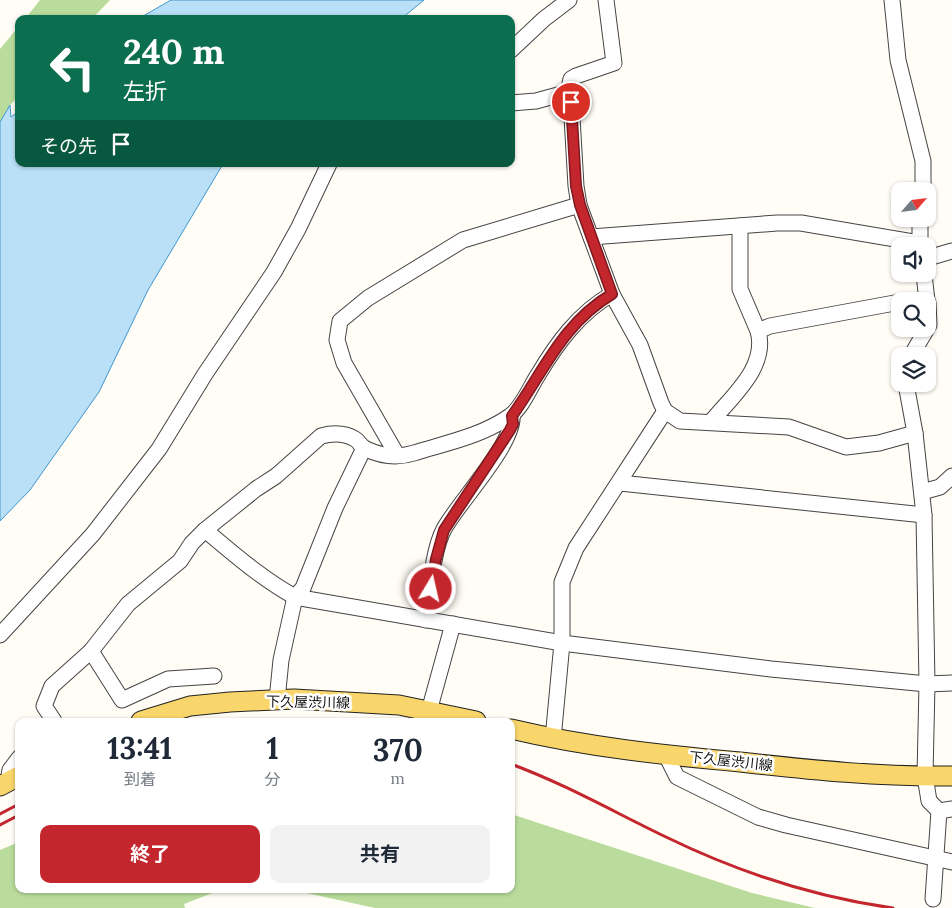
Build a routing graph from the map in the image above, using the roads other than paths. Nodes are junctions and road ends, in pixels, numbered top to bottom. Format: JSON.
{"nodes":[{"id":1,"x":569,"y":0,"type":"edge"},
{"id":2,"x":606,"y":0,"type":"edge"},
{"id":3,"x":892,"y":0,"type":"edge"},
{"id":4,"x":515,"y":46,"type":"edge"},
{"id":5,"x":570,"y":94,"type":"junction"},
{"id":6,"x":515,"y":103,"type":"edge"},
{"id":7,"x":328,"y":167,"type":"edge"},
{"id":8,"x":923,"y":182,"type":"edge"},
{"id":9,"x":580,"y":205,"type":"junction"},
{"id":10,"x":740,"y":226,"type":"junction"},
{"id":11,"x":592,"y":237,"type":"junction"},
{"id":12,"x":891,"y":240,"type":"edge"},
{"id":13,"x":952,"y":251,"type":"edge"},
{"id":14,"x":936,"y":256,"type":"edge"},
{"id":15,"x":612,"y":294,"type":"junction"},
{"id":16,"x":891,"y":304,"type":"edge"},
{"id":17,"x":758,"y":331,"type":"junction"},
{"id":18,"x":907,"y":392,"type":"edge"},
{"id":19,"x":665,"y":411,"type":"junction"},
{"id":20,"x":512,"y":416,"type":"junction"},
{"id":21,"x":710,"y":422,"type":"junction"},
{"id":22,"x":915,"y":433,"type":"junction"},
{"id":23,"x":364,"y":448,"type":"junction"},
{"id":24,"x":397,"y":456,"type":"junction"},
{"id":25,"x":952,"y":476,"type":"edge"},
{"id":26,"x":620,"y":483,"type":"junction"},
{"id":27,"x":922,"y":492,"type":"junction"},
{"id":28,"x":924,"y":514,"type":"junction"},
{"id":29,"x":205,"y":530,"type":"junction"},
{"id":30,"x":295,"y":597,"type":"junction"},
{"id":31,"x":426,"y":620,"type":"junction"},
{"id":32,"x":453,"y":624,"type":"junction"},
{"id":33,"x":0,"y":635,"type":"edge"},
{"id":34,"x":562,"y":644,"type":"junction"},
{"id":35,"x":91,"y":651,"type":"junction"},
{"id":36,"x":214,"y":676,"type":"dead end"},
{"id":37,"x":952,"y":683,"type":"edge"},
{"id":38,"x":927,"y":684,"type":"junction"},
{"id":39,"x":277,"y":700,"type":"junction"},
{"id":40,"x":428,"y":711,"type":"junction"},
{"id":41,"x":52,"y":718,"type":"edge"},
{"id":42,"x":151,"y":718,"type":"edge"},
{"id":43,"x":462,"y":718,"type":"edge"},
{"id":44,"x":515,"y":730,"type":"edge"},
{"id":45,"x":553,"y":739,"type":"junction"},
{"id":46,"x":666,"y":755,"type":"junction"},
{"id":47,"x":15,"y":763,"type":"edge"},
{"id":48,"x":925,"y":776,"type":"junction"},
{"id":49,"x":952,"y":776,"type":"edge"},
{"id":50,"x":9,"y":782,"type":"edge"},
{"id":51,"x":949,"y":810,"type":"edge"},
{"id":52,"x":935,"y":858,"type":"junction"},
{"id":53,"x":952,"y":862,"type":"edge"},
{"id":54,"x":933,"y":899,"type":"dead end"}],
"edges":[{"from":1,"to":4,"type":"street"},
{"from":2,"to":5,"type":"street"},
{"from":3,"to":8,"type":"street"},
{"from":5,"to":6,"type":"street"},
{"from":5,"to":9,"type":"street"},
{"from":7,"to":33,"type":"street"},
{"from":9,"to":11,"type":"street"},
{"from":9,"to":24,"type":"street"},
{"from":10,"to":11,"type":"street"},
{"from":10,"to":12,"type":"street"},
{"from":10,"to":17,"type":"street"},
{"from":11,"to":15,"type":"street"},
{"from":13,"to":14,"type":"street"},
{"from":15,"to":19,"type":"street"},
{"from":15,"to":20,"type":"street"},
{"from":16,"to":17,"type":"street"},
{"from":17,"to":21,"type":"street"},
{"from":18,"to":22,"type":"street"},
{"from":19,"to":21,"type":"street"},
{"from":19,"to":26,"type":"street"},
{"from":20,"to":24,"type":"street"},
{"from":20,"to":31,"type":"street"},
{"from":21,"to":22,"type":"street"},
{"from":22,"to":27,"type":"street"},
{"from":23,"to":24,"type":"street"},
{"from":23,"to":29,"type":"street"},
{"from":23,"to":30,"type":"street"},
{"from":25,"to":27,"type":"street"},
{"from":26,"to":28,"type":"street"},
{"from":26,"to":34,"type":"street"},
{"from":27,"to":28,"type":"street"},
{"from":28,"to":38,"type":"street"},
{"from":29,"to":30,"type":"street"},
{"from":29,"to":35,"type":"street"},
{"from":30,"to":31,"type":"street"},
{"from":30,"to":39,"type":"street"},
{"from":31,"to":32,"type":"street"},
{"from":32,"to":34,"type":"street"},
{"from":32,"to":40,"type":"street"},
{"from":34,"to":38,"type":"street"},
{"from":34,"to":45,"type":"street"},
{"from":35,"to":36,"type":"street"},
{"from":35,"to":41,"type":"street"},
{"from":37,"to":38,"type":"street"},
{"from":38,"to":48,"type":"street"},
{"from":39,"to":40,"type":"main road","name":"下久屋渋川線"},
{"from":39,"to":42,"type":"main road","name":"下久屋渋川線"},
{"from":40,"to":43,"type":"main road","name":"下久屋渋川線"},
{"from":44,"to":45,"type":"main road","name":"下久屋渋川線"},
{"from":45,"to":46,"type":"main road","name":"下久屋渋川線"},
{"from":46,"to":48,"type":"main road","name":"下久屋渋川線"},
{"from":46,"to":52,"type":"street"},
{"from":47,"to":50,"type":"street"},
{"from":48,"to":49,"type":"main road","name":"下久屋渋川線"},
{"from":48,"to":51,"type":"street"},
{"from":51,"to":52,"type":"street"},
{"from":52,"to":53,"type":"street"},
{"from":52,"to":54,"type":"street"}]}
